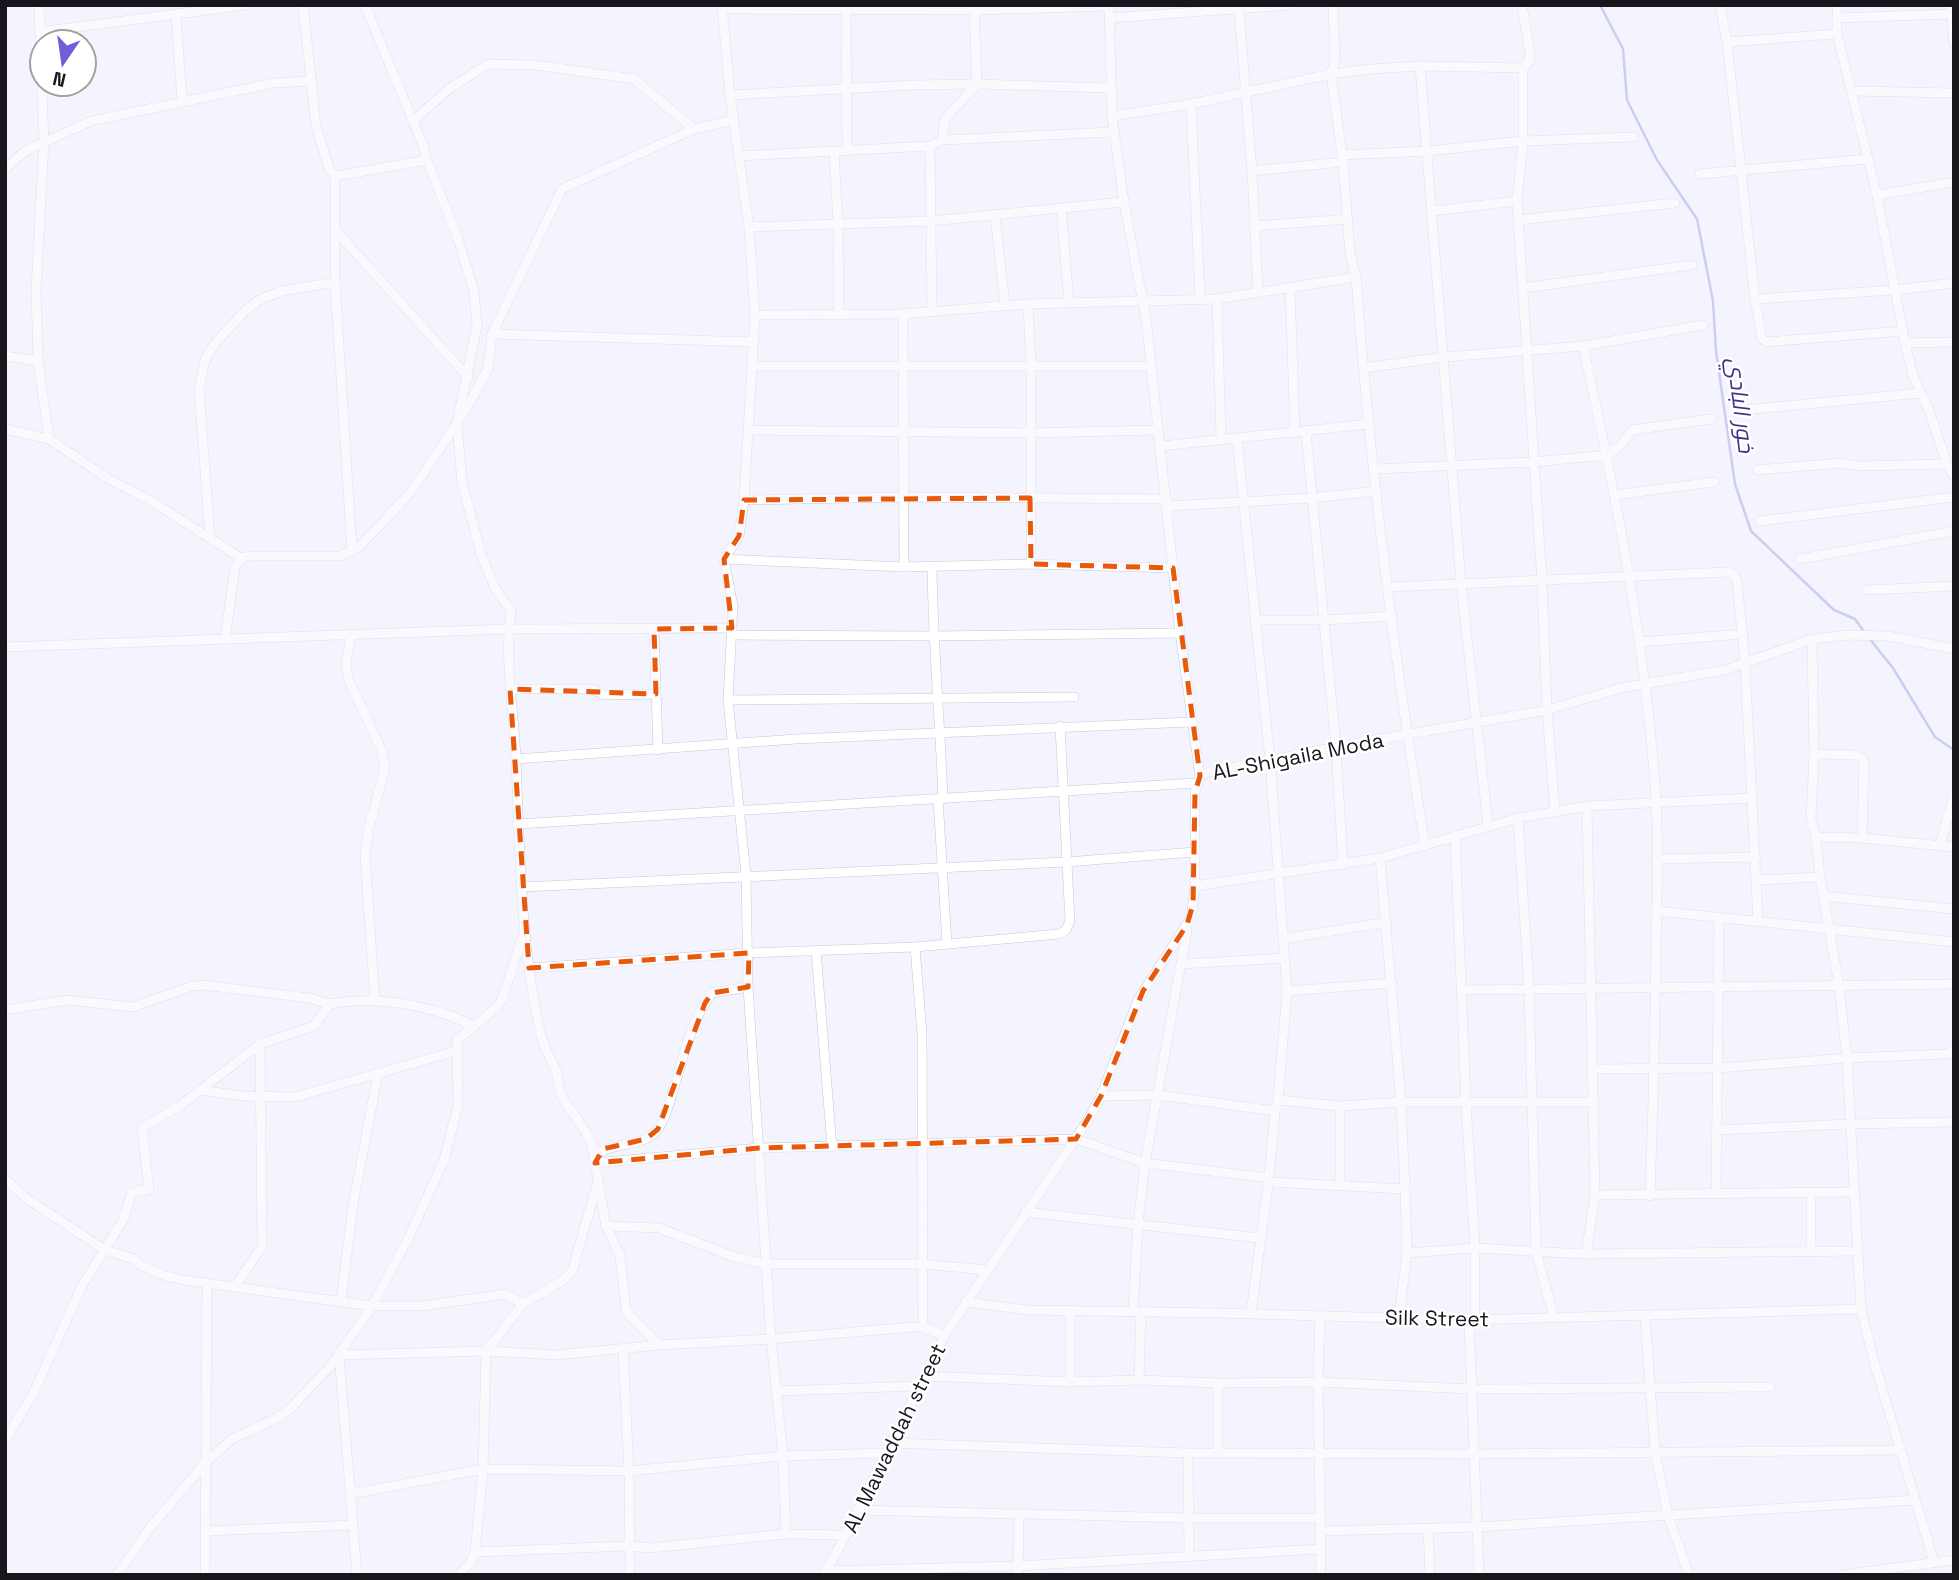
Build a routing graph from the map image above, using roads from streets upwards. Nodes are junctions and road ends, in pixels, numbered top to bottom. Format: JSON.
{"nodes":[{"id":1,"x":39,"y":5,"type":"edge"},
{"id":2,"x":245,"y":5,"type":"edge"},
{"id":3,"x":303,"y":5,"type":"edge"},
{"id":4,"x":365,"y":5,"type":"edge"},
{"id":5,"x":1290,"y":5,"type":"edge"},
{"id":6,"x":1333,"y":5,"type":"edge"},
{"id":7,"x":1522,"y":5,"type":"edge"},
{"id":8,"x":1720,"y":5,"type":"edge"},
{"id":9,"x":1837,"y":5,"type":"edge"},
{"id":10,"x":1039,"y":6,"type":"edge"},
{"id":11,"x":1109,"y":6,"type":"edge"},
{"id":12,"x":722,"y":7,"type":"edge"},
{"id":13,"x":846,"y":8,"type":"edge"},
{"id":14,"x":974,"y":8,"type":"edge"},
{"id":15,"x":1239,"y":10,"type":"junction"},
{"id":16,"x":1951,"y":10,"type":"edge"},
{"id":17,"x":176,"y":14,"type":"junction"},
{"id":18,"x":1837,"y":18,"type":"junction"},
{"id":19,"x":1110,"y":19,"type":"junction"},
{"id":20,"x":40,"y":28,"type":"edge"},
{"id":21,"x":70,"y":28,"type":"edge"},
{"id":22,"x":1837,"y":34,"type":"junction"},
{"id":23,"x":1727,"y":42,"type":"junction"},
{"id":24,"x":1954,"y":43,"type":"edge"},
{"id":25,"x":1420,"y":66,"type":"junction"},
{"id":26,"x":1523,"y":68,"type":"junction"},
{"id":27,"x":1331,"y":74,"type":"junction"},
{"id":28,"x":312,"y":81,"type":"junction"},
{"id":29,"x":977,"y":84,"type":"junction"},
{"id":30,"x":848,"y":88,"type":"junction"},
{"id":31,"x":1110,"y":89,"type":"junction"},
{"id":32,"x":1852,"y":91,"type":"junction"},
{"id":33,"x":1245,"y":93,"type":"junction"},
{"id":34,"x":1954,"y":93,"type":"edge"},
{"id":35,"x":730,"y":95,"type":"junction"},
{"id":36,"x":42,"y":98,"type":"edge"},
{"id":37,"x":182,"y":101,"type":"junction"},
{"id":38,"x":1191,"y":104,"type":"junction"},
{"id":39,"x":1112,"y":116,"type":"junction"},
{"id":40,"x":734,"y":120,"type":"junction"},
{"id":41,"x":412,"y":121,"type":"junction"},
{"id":42,"x":694,"y":129,"type":"junction"},
{"id":43,"x":1114,"y":132,"type":"junction"},
{"id":44,"x":1633,"y":137,"type":"dead end"},
{"id":45,"x":942,"y":140,"type":"junction"},
{"id":46,"x":1522,"y":141,"type":"junction"},
{"id":47,"x":44,"y":143,"type":"junction"},
{"id":48,"x":930,"y":146,"type":"junction"},
{"id":49,"x":847,"y":150,"type":"junction"},
{"id":50,"x":1428,"y":151,"type":"junction"},
{"id":51,"x":834,"y":152,"type":"junction"},
{"id":52,"x":740,"y":156,"type":"junction"},
{"id":53,"x":1343,"y":159,"type":"junction"},
{"id":54,"x":1868,"y":159,"type":"junction"},
{"id":55,"x":427,"y":160,"type":"junction"},
{"id":56,"x":5,"y":169,"type":"edge"},
{"id":57,"x":1252,"y":172,"type":"junction"},
{"id":58,"x":1741,"y":172,"type":"junction"},
{"id":59,"x":1700,"y":174,"type":"dead end"},
{"id":60,"x":335,"y":175,"type":"junction"},
{"id":61,"x":1954,"y":182,"type":"edge"},
{"id":62,"x":1877,"y":195,"type":"junction"},
{"id":63,"x":1517,"y":201,"type":"junction"},
{"id":64,"x":1124,"y":202,"type":"junction"},
{"id":65,"x":1675,"y":203,"type":"dead end"},
{"id":66,"x":1061,"y":208,"type":"junction"},
{"id":67,"x":1433,"y":211,"type":"junction"},
{"id":68,"x":995,"y":215,"type":"junction"},
{"id":69,"x":1348,"y":219,"type":"junction"},
{"id":70,"x":1518,"y":220,"type":"junction"},
{"id":71,"x":930,"y":221,"type":"junction"},
{"id":72,"x":838,"y":223,"type":"junction"},
{"id":73,"x":1254,"y":226,"type":"junction"},
{"id":74,"x":749,"y":227,"type":"junction"},
{"id":75,"x":336,"y":231,"type":"junction"},
{"id":76,"x":1692,"y":265,"type":"dead end"},
{"id":77,"x":1356,"y":277,"type":"junction"},
{"id":78,"x":335,"y":282,"type":"junction"},
{"id":79,"x":1954,"y":283,"type":"edge"},
{"id":80,"x":1290,"y":288,"type":"junction"},
{"id":81,"x":1523,"y":288,"type":"junction"},
{"id":82,"x":1895,"y":290,"type":"junction"},
{"id":83,"x":1258,"y":292,"type":"junction"},
{"id":84,"x":1200,"y":298,"type":"junction"},
{"id":85,"x":1217,"y":299,"type":"junction"},
{"id":86,"x":1755,"y":299,"type":"junction"},
{"id":87,"x":1142,"y":301,"type":"junction"},
{"id":88,"x":1069,"y":302,"type":"junction"},
{"id":89,"x":1028,"y":304,"type":"junction"},
{"id":90,"x":1006,"y":306,"type":"junction"},
{"id":91,"x":932,"y":312,"type":"junction"},
{"id":92,"x":839,"y":314,"type":"junction"},
{"id":93,"x":903,"y":314,"type":"junction"},
{"id":94,"x":755,"y":315,"type":"junction"},
{"id":95,"x":1703,"y":325,"type":"dead end"},
{"id":96,"x":1903,"y":331,"type":"junction"},
{"id":97,"x":492,"y":334,"type":"junction"},
{"id":98,"x":754,"y":342,"type":"junction"},
{"id":99,"x":1954,"y":342,"type":"edge"},
{"id":100,"x":1905,"y":343,"type":"junction"},
{"id":101,"x":1583,"y":346,"type":"junction"},
{"id":102,"x":1527,"y":351,"type":"junction"},
{"id":103,"x":5,"y":356,"type":"edge"},
{"id":104,"x":1445,"y":357,"type":"junction"},
{"id":105,"x":38,"y":361,"type":"junction"},
{"id":106,"x":752,"y":366,"type":"junction"},
{"id":107,"x":1151,"y":366,"type":"junction"},
{"id":108,"x":1031,"y":367,"type":"junction"},
{"id":109,"x":904,"y":368,"type":"junction"},
{"id":110,"x":1363,"y":368,"type":"junction"},
{"id":111,"x":468,"y":377,"type":"junction"},
{"id":112,"x":1921,"y":393,"type":"junction"},
{"id":113,"x":1744,"y":410,"type":"dead end"},
{"id":114,"x":1712,"y":419,"type":"dead end"},
{"id":115,"x":457,"y":423,"type":"junction"},
{"id":116,"x":1369,"y":424,"type":"junction"},
{"id":117,"x":5,"y":429,"type":"edge"},
{"id":118,"x":749,"y":430,"type":"junction"},
{"id":119,"x":1158,"y":430,"type":"junction"},
{"id":120,"x":903,"y":432,"type":"junction"},
{"id":121,"x":1306,"y":432,"type":"junction"},
{"id":122,"x":1031,"y":433,"type":"junction"},
{"id":123,"x":1295,"y":433,"type":"junction"},
{"id":124,"x":1221,"y":438,"type":"junction"},
{"id":125,"x":1237,"y":438,"type":"junction"},
{"id":126,"x":49,"y":439,"type":"junction"},
{"id":127,"x":1161,"y":446,"type":"junction"},
{"id":128,"x":1607,"y":455,"type":"junction"},
{"id":129,"x":1534,"y":462,"type":"junction"},
{"id":130,"x":1451,"y":466,"type":"junction"},
{"id":131,"x":1375,"y":469,"type":"junction"},
{"id":132,"x":1757,"y":470,"type":"dead end"},
{"id":133,"x":1952,"y":470,"type":"edge"},
{"id":134,"x":1714,"y":482,"type":"dead end"},
{"id":135,"x":1377,"y":491,"type":"junction"},
{"id":136,"x":1614,"y":495,"type":"junction"},
{"id":137,"x":902,"y":497,"type":"junction"},
{"id":138,"x":1954,"y":497,"type":"edge"},
{"id":139,"x":1030,"y":498,"type":"junction"},
{"id":140,"x":1312,"y":498,"type":"junction"},
{"id":141,"x":744,"y":500,"type":"junction"},
{"id":142,"x":1244,"y":501,"type":"junction"},
{"id":143,"x":1167,"y":502,"type":"junction"},
{"id":144,"x":1760,"y":521,"type":"dead end"},
{"id":145,"x":1954,"y":531,"type":"edge"},
{"id":146,"x":210,"y":538,"type":"junction"},
{"id":147,"x":352,"y":551,"type":"junction"},
{"id":148,"x":241,"y":558,"type":"junction"},
{"id":149,"x":724,"y":559,"type":"junction"},
{"id":150,"x":1800,"y":559,"type":"dead end"},
{"id":151,"x":1031,"y":564,"type":"junction"},
{"id":152,"x":904,"y":567,"type":"junction"},
{"id":153,"x":932,"y":567,"type":"junction"},
{"id":154,"x":1173,"y":568,"type":"junction"},
{"id":155,"x":1630,"y":577,"type":"junction"},
{"id":156,"x":1542,"y":582,"type":"junction"},
{"id":157,"x":1461,"y":583,"type":"junction"},
{"id":158,"x":1954,"y":586,"type":"edge"},
{"id":159,"x":1389,"y":587,"type":"junction"},
{"id":160,"x":1867,"y":590,"type":"dead end"},
{"id":161,"x":1392,"y":616,"type":"junction"},
{"id":162,"x":1255,"y":620,"type":"junction"},
{"id":163,"x":1325,"y":620,"type":"junction"},
{"id":164,"x":509,"y":629,"type":"junction"},
{"id":165,"x":654,"y":629,"type":"junction"},
{"id":166,"x":732,"y":632,"type":"junction"},
{"id":167,"x":1180,"y":633,"type":"junction"},
{"id":168,"x":1742,"y":634,"type":"junction"},
{"id":169,"x":351,"y":635,"type":"junction"},
{"id":170,"x":932,"y":636,"type":"junction"},
{"id":171,"x":225,"y":639,"type":"junction"},
{"id":172,"x":1812,"y":639,"type":"junction"},
{"id":173,"x":1639,"y":642,"type":"junction"},
{"id":174,"x":5,"y":647,"type":"edge"},
{"id":175,"x":1954,"y":649,"type":"edge"},
{"id":176,"x":1745,"y":663,"type":"junction"},
{"id":177,"x":1645,"y":683,"type":"junction"},
{"id":178,"x":510,"y":689,"type":"junction"},
{"id":179,"x":656,"y":694,"type":"junction"},
{"id":180,"x":1074,"y":697,"type":"dead end"},
{"id":181,"x":938,"y":698,"type":"junction"},
{"id":182,"x":728,"y":701,"type":"junction"},
{"id":183,"x":1547,"y":710,"type":"junction"},
{"id":184,"x":1191,"y":722,"type":"junction"},
{"id":185,"x":1475,"y":724,"type":"junction"},
{"id":186,"x":1060,"y":726,"type":"junction"},
{"id":187,"x":941,"y":732,"type":"junction"},
{"id":188,"x":1407,"y":735,"type":"junction"},
{"id":189,"x":731,"y":743,"type":"junction"},
{"id":190,"x":1336,"y":747,"type":"junction"},
{"id":191,"x":658,"y":750,"type":"junction"},
{"id":192,"x":1814,"y":754,"type":"junction"},
{"id":193,"x":516,"y":759,"type":"junction"},
{"id":194,"x":1270,"y":760,"type":"junction"},
{"id":195,"x":1198,"y":780,"type":"junction"},
{"id":196,"x":1064,"y":790,"type":"junction"},
{"id":197,"x":1954,"y":795,"type":"edge"},
{"id":198,"x":1752,"y":798,"type":"junction"},
{"id":199,"x":940,"y":799,"type":"junction"},
{"id":200,"x":1656,"y":801,"type":"junction"},
{"id":201,"x":1587,"y":806,"type":"junction"},
{"id":202,"x":738,"y":811,"type":"junction"},
{"id":203,"x":1555,"y":812,"type":"junction"},
{"id":204,"x":1518,"y":818,"type":"junction"},
{"id":205,"x":517,"y":824,"type":"junction"},
{"id":206,"x":1488,"y":825,"type":"junction"},
{"id":207,"x":1455,"y":835,"type":"junction"},
{"id":208,"x":1816,"y":837,"type":"junction"},
{"id":209,"x":1862,"y":838,"type":"junction"},
{"id":210,"x":1425,"y":846,"type":"junction"},
{"id":211,"x":1940,"y":846,"type":"junction"},
{"id":212,"x":1954,"y":847,"type":"edge"},
{"id":213,"x":1195,"y":852,"type":"junction"},
{"id":214,"x":1756,"y":857,"type":"junction"},
{"id":215,"x":1380,"y":858,"type":"junction"},
{"id":216,"x":1656,"y":859,"type":"junction"},
{"id":217,"x":1066,"y":862,"type":"junction"},
{"id":218,"x":1343,"y":865,"type":"junction"},
{"id":219,"x":942,"y":868,"type":"junction"},
{"id":220,"x":746,"y":875,"type":"junction"},
{"id":221,"x":1279,"y":875,"type":"junction"},
{"id":222,"x":1820,"y":877,"type":"junction"},
{"id":223,"x":1756,"y":880,"type":"junction"},
{"id":224,"x":1195,"y":886,"type":"junction"},
{"id":225,"x":522,"y":887,"type":"junction"},
{"id":226,"x":1823,"y":896,"type":"junction"},
{"id":227,"x":1954,"y":909,"type":"edge"},
{"id":228,"x":1657,"y":911,"type":"junction"},
{"id":229,"x":1719,"y":918,"type":"junction"},
{"id":230,"x":1758,"y":921,"type":"junction"},
{"id":231,"x":1387,"y":922,"type":"junction"},
{"id":232,"x":1187,"y":925,"type":"junction"},
{"id":233,"x":525,"y":929,"type":"junction"},
{"id":234,"x":1830,"y":929,"type":"junction"},
{"id":235,"x":1283,"y":939,"type":"junction"},
{"id":236,"x":1954,"y":942,"type":"edge"},
{"id":237,"x":947,"y":944,"type":"junction"},
{"id":238,"x":915,"y":947,"type":"junction"},
{"id":239,"x":816,"y":951,"type":"junction"},
{"id":240,"x":749,"y":953,"type":"junction"},
{"id":241,"x":1283,"y":958,"type":"junction"},
{"id":242,"x":1182,"y":964,"type":"junction"},
{"id":243,"x":530,"y":968,"type":"junction"},
{"id":244,"x":1392,"y":983,"type":"junction"},
{"id":245,"x":1954,"y":984,"type":"edge"},
{"id":246,"x":1839,"y":985,"type":"junction"},
{"id":247,"x":748,"y":987,"type":"junction"},
{"id":248,"x":1656,"y":988,"type":"junction"},
{"id":249,"x":1718,"y":988,"type":"junction"},
{"id":250,"x":1529,"y":989,"type":"junction"},
{"id":251,"x":1591,"y":989,"type":"junction"},
{"id":252,"x":1462,"y":990,"type":"junction"},
{"id":253,"x":1287,"y":991,"type":"junction"},
{"id":254,"x":374,"y":1001,"type":"junction"},
{"id":255,"x":330,"y":1004,"type":"junction"},
{"id":256,"x":5,"y":1010,"type":"edge"},
{"id":257,"x":474,"y":1026,"type":"junction"},
{"id":258,"x":260,"y":1044,"type":"junction"},
{"id":259,"x":456,"y":1051,"type":"junction"},
{"id":260,"x":1954,"y":1051,"type":"edge"},
{"id":261,"x":1847,"y":1058,"type":"junction"},
{"id":262,"x":1719,"y":1068,"type":"junction"},
{"id":263,"x":1592,"y":1069,"type":"junction"},
{"id":264,"x":1654,"y":1069,"type":"junction"},
{"id":265,"x":378,"y":1073,"type":"junction"},
{"id":266,"x":199,"y":1090,"type":"junction"},
{"id":267,"x":1158,"y":1095,"type":"junction"},
{"id":268,"x":260,"y":1096,"type":"junction"},
{"id":269,"x":1101,"y":1096,"type":"junction"},
{"id":270,"x":1279,"y":1100,"type":"junction"},
{"id":271,"x":1401,"y":1102,"type":"junction"},
{"id":272,"x":1534,"y":1102,"type":"junction"},
{"id":273,"x":1594,"y":1102,"type":"junction"},
{"id":274,"x":1466,"y":1103,"type":"junction"},
{"id":275,"x":1340,"y":1106,"type":"junction"},
{"id":276,"x":1275,"y":1111,"type":"junction"},
{"id":277,"x":1954,"y":1122,"type":"edge"},
{"id":278,"x":1851,"y":1124,"type":"junction"},
{"id":279,"x":1717,"y":1130,"type":"junction"},
{"id":280,"x":1076,"y":1139,"type":"junction"},
{"id":281,"x":922,"y":1144,"type":"junction"},
{"id":282,"x":832,"y":1147,"type":"junction"},
{"id":283,"x":759,"y":1148,"type":"junction"},
{"id":284,"x":595,"y":1159,"type":"junction"},
{"id":285,"x":1145,"y":1163,"type":"junction"},
{"id":286,"x":5,"y":1179,"type":"edge"},
{"id":287,"x":598,"y":1180,"type":"junction"},
{"id":288,"x":1269,"y":1180,"type":"junction"},
{"id":289,"x":1340,"y":1186,"type":"junction"},
{"id":290,"x":1405,"y":1189,"type":"junction"},
{"id":291,"x":1811,"y":1192,"type":"junction"},
{"id":292,"x":1853,"y":1192,"type":"junction"},
{"id":293,"x":1716,"y":1194,"type":"junction"},
{"id":294,"x":1595,"y":1195,"type":"junction"},
{"id":295,"x":1650,"y":1196,"type":"junction"},
{"id":296,"x":1025,"y":1212,"type":"junction"},
{"id":297,"x":1138,"y":1223,"type":"junction"},
{"id":298,"x":606,"y":1226,"type":"junction"},
{"id":299,"x":1259,"y":1238,"type":"junction"},
{"id":300,"x":1475,"y":1248,"type":"junction"},
{"id":301,"x":105,"y":1250,"type":"junction"},
{"id":302,"x":1536,"y":1251,"type":"junction"},
{"id":303,"x":1811,"y":1251,"type":"junction"},
{"id":304,"x":1858,"y":1251,"type":"junction"},
{"id":305,"x":1407,"y":1254,"type":"junction"},
{"id":306,"x":1586,"y":1254,"type":"junction"},
{"id":307,"x":766,"y":1264,"type":"junction"},
{"id":308,"x":922,"y":1264,"type":"junction"},
{"id":309,"x":987,"y":1270,"type":"junction"},
{"id":310,"x":206,"y":1284,"type":"junction"},
{"id":311,"x":234,"y":1287,"type":"junction"},
{"id":312,"x":341,"y":1301,"type":"junction"},
{"id":313,"x":965,"y":1302,"type":"junction"},
{"id":314,"x":523,"y":1304,"type":"junction"},
{"id":315,"x":372,"y":1306,"type":"junction"},
{"id":316,"x":1861,"y":1309,"type":"junction"},
{"id":317,"x":1070,"y":1311,"type":"junction"},
{"id":318,"x":1137,"y":1312,"type":"junction"},
{"id":319,"x":1251,"y":1313,"type":"junction"},
{"id":320,"x":1320,"y":1315,"type":"junction"},
{"id":321,"x":1645,"y":1316,"type":"junction"},
{"id":322,"x":1399,"y":1317,"type":"junction"},
{"id":323,"x":1554,"y":1318,"type":"junction"},
{"id":324,"x":1472,"y":1320,"type":"junction"},
{"id":325,"x":923,"y":1327,"type":"junction"},
{"id":326,"x":944,"y":1336,"type":"junction"},
{"id":327,"x":771,"y":1339,"type":"junction"},
{"id":328,"x":659,"y":1345,"type":"junction"},
{"id":329,"x":624,"y":1349,"type":"junction"},
{"id":330,"x":486,"y":1351,"type":"junction"},
{"id":331,"x":339,"y":1355,"type":"junction"},
{"id":332,"x":923,"y":1376,"type":"junction"},
{"id":333,"x":1139,"y":1380,"type":"junction"},
{"id":334,"x":1070,"y":1382,"type":"junction"},
{"id":335,"x":1318,"y":1382,"type":"junction"},
{"id":336,"x":1219,"y":1383,"type":"junction"},
{"id":337,"x":918,"y":1386,"type":"junction"},
{"id":338,"x":1770,"y":1387,"type":"dead end"},
{"id":339,"x":1651,"y":1388,"type":"junction"},
{"id":340,"x":1472,"y":1389,"type":"junction"},
{"id":341,"x":778,"y":1391,"type":"junction"},
{"id":342,"x":5,"y":1440,"type":"edge"},
{"id":343,"x":891,"y":1443,"type":"junction"},
{"id":344,"x":1900,"y":1450,"type":"junction"},
{"id":345,"x":1656,"y":1452,"type":"junction"},
{"id":346,"x":885,"y":1453,"type":"junction"},
{"id":347,"x":1188,"y":1453,"type":"junction"},
{"id":348,"x":1218,"y":1453,"type":"junction"},
{"id":349,"x":1320,"y":1454,"type":"junction"},
{"id":350,"x":1475,"y":1454,"type":"junction"},
{"id":351,"x":783,"y":1456,"type":"junction"},
{"id":352,"x":205,"y":1463,"type":"junction"},
{"id":353,"x":483,"y":1469,"type":"junction"},
{"id":354,"x":629,"y":1471,"type":"junction"},
{"id":355,"x":351,"y":1494,"type":"junction"},
{"id":356,"x":1915,"y":1500,"type":"junction"},
{"id":357,"x":858,"y":1510,"type":"junction"},
{"id":358,"x":1019,"y":1515,"type":"junction"},
{"id":359,"x":1668,"y":1516,"type":"junction"},
{"id":360,"x":1188,"y":1518,"type":"junction"},
{"id":361,"x":1321,"y":1518,"type":"junction"},
{"id":362,"x":353,"y":1525,"type":"junction"},
{"id":363,"x":1477,"y":1527,"type":"junction"},
{"id":364,"x":1428,"y":1529,"type":"junction"},
{"id":365,"x":205,"y":1531,"type":"junction"},
{"id":366,"x":1322,"y":1531,"type":"junction"},
{"id":367,"x":786,"y":1534,"type":"junction"},
{"id":368,"x":846,"y":1535,"type":"junction"},
{"id":369,"x":628,"y":1546,"type":"junction"},
{"id":370,"x":1321,"y":1549,"type":"junction"},
{"id":371,"x":475,"y":1552,"type":"junction"},
{"id":372,"x":1189,"y":1555,"type":"junction"},
{"id":373,"x":1954,"y":1560,"type":"edge"},
{"id":374,"x":1934,"y":1562,"type":"junction"},
{"id":375,"x":1017,"y":1571,"type":"edge"},
{"id":376,"x":825,"y":1573,"type":"edge"},
{"id":377,"x":117,"y":1575,"type":"edge"},
{"id":378,"x":205,"y":1575,"type":"edge"},
{"id":379,"x":357,"y":1575,"type":"edge"},
{"id":380,"x":458,"y":1575,"type":"edge"},
{"id":381,"x":630,"y":1575,"type":"edge"},
{"id":382,"x":1321,"y":1575,"type":"edge"},
{"id":383,"x":1430,"y":1575,"type":"edge"},
{"id":384,"x":1479,"y":1575,"type":"edge"},
{"id":385,"x":1689,"y":1575,"type":"edge"},
{"id":386,"x":1842,"y":1575,"type":"edge"}],
"edges":[{"from":1,"to":20,"type":"street"},
{"from":2,"to":17,"type":"street"},
{"from":3,"to":28,"type":"street"},
{"from":4,"to":41,"type":"street"},
{"from":5,"to":15,"type":"street"},
{"from":6,"to":27,"type":"street"},
{"from":7,"to":26,"type":"street"},
{"from":8,"to":23,"type":"street"},
{"from":9,"to":18,"type":"street"},
{"from":10,"to":11,"type":"street"},
{"from":10,"to":14,"type":"street"},
{"from":11,"to":19,"type":"street"},
{"from":12,"to":13,"type":"street"},
{"from":12,"to":35,"type":"street"},
{"from":13,"to":14,"type":"street"},
{"from":13,"to":30,"type":"street"},
{"from":14,"to":29,"type":"street"},
{"from":15,"to":19,"type":"street"},
{"from":15,"to":33,"type":"street"},
{"from":16,"to":18,"type":"street"},
{"from":16,"to":24,"type":"street"},
{"from":17,"to":21,"type":"street"},
{"from":17,"to":37,"type":"street"},
{"from":18,"to":22,"type":"street"},
{"from":19,"to":31,"type":"street"},
{"from":22,"to":23,"type":"street"},
{"from":22,"to":32,"type":"street"},
{"from":23,"to":58,"type":"street"},
{"from":25,"to":26,"type":"street"},
{"from":25,"to":27,"type":"street"},
{"from":25,"to":50,"type":"street"},
{"from":26,"to":46,"type":"street"},
{"from":27,"to":33,"type":"street"},
{"from":27,"to":53,"type":"street"},
{"from":28,"to":37,"type":"street"},
{"from":28,"to":60,"type":"street"},
{"from":29,"to":30,"type":"street"},
{"from":29,"to":31,"type":"street"},
{"from":29,"to":45,"type":"street"},
{"from":30,"to":35,"type":"street"},
{"from":30,"to":49,"type":"street"},
{"from":31,"to":39,"type":"street"},
{"from":32,"to":34,"type":"street"},
{"from":32,"to":54,"type":"street"},
{"from":33,"to":38,"type":"street"},
{"from":33,"to":57,"type":"street"},
{"from":35,"to":40,"type":"street"},
{"from":36,"to":47,"type":"street"},
{"from":37,"to":47,"type":"street"},
{"from":38,"to":39,"type":"street"},
{"from":38,"to":84,"type":"street"},
{"from":39,"to":43,"type":"street"},
{"from":40,"to":42,"type":"street"},
{"from":40,"to":52,"type":"street"},
{"from":41,"to":42,"type":"street"},
{"from":41,"to":55,"type":"street"},
{"from":42,"to":97,"type":"street"},
{"from":43,"to":45,"type":"street"},
{"from":43,"to":64,"type":"street"},
{"from":44,"to":46,"type":"street"},
{"from":45,"to":48,"type":"street"},
{"from":46,"to":50,"type":"street"},
{"from":46,"to":63,"type":"street"},
{"from":47,"to":56,"type":"street"},
{"from":47,"to":105,"type":"street"},
{"from":48,"to":49,"type":"street"},
{"from":48,"to":71,"type":"street"},
{"from":49,"to":51,"type":"street"},
{"from":50,"to":53,"type":"street"},
{"from":50,"to":67,"type":"street"},
{"from":51,"to":52,"type":"street"},
{"from":51,"to":72,"type":"street"},
{"from":52,"to":74,"type":"street"},
{"from":53,"to":57,"type":"street"},
{"from":53,"to":69,"type":"street"},
{"from":54,"to":58,"type":"street"},
{"from":54,"to":62,"type":"street"},
{"from":55,"to":60,"type":"street"},
{"from":55,"to":111,"type":"street"},
{"from":57,"to":73,"type":"street"},
{"from":58,"to":59,"type":"street"},
{"from":58,"to":86,"type":"street"},
{"from":60,"to":75,"type":"street"},
{"from":61,"to":62,"type":"street"},
{"from":62,"to":82,"type":"street"},
{"from":63,"to":67,"type":"street"},
{"from":63,"to":70,"type":"street"},
{"from":64,"to":66,"type":"street"},
{"from":64,"to":87,"type":"street"},
{"from":65,"to":70,"type":"street"},
{"from":66,"to":68,"type":"street"},
{"from":66,"to":88,"type":"street"},
{"from":67,"to":104,"type":"street"},
{"from":68,"to":71,"type":"street"},
{"from":68,"to":90,"type":"street"},
{"from":69,"to":73,"type":"street"},
{"from":69,"to":77,"type":"street"},
{"from":70,"to":81,"type":"street"},
{"from":71,"to":72,"type":"street"},
{"from":71,"to":91,"type":"street"},
{"from":72,"to":74,"type":"street"},
{"from":72,"to":92,"type":"street"},
{"from":73,"to":83,"type":"street"},
{"from":74,"to":94,"type":"street"},
{"from":75,"to":78,"type":"street"},
{"from":75,"to":111,"type":"street"},
{"from":76,"to":81,"type":"street"},
{"from":77,"to":80,"type":"street"},
{"from":77,"to":110,"type":"street"},
{"from":78,"to":146,"type":"street"},
{"from":78,"to":147,"type":"street"},
{"from":79,"to":82,"type":"street"},
{"from":80,"to":83,"type":"street"},
{"from":80,"to":123,"type":"street"},
{"from":81,"to":102,"type":"street"},
{"from":82,"to":86,"type":"street"},
{"from":82,"to":96,"type":"street"},
{"from":83,"to":85,"type":"street"},
{"from":84,"to":85,"type":"street"},
{"from":84,"to":87,"type":"street"},
{"from":85,"to":124,"type":"street"},
{"from":86,"to":96,"type":"street"},
{"from":87,"to":88,"type":"street"},
{"from":87,"to":107,"type":"street"},
{"from":88,"to":89,"type":"street"},
{"from":89,"to":90,"type":"street"},
{"from":89,"to":108,"type":"street"},
{"from":90,"to":91,"type":"street"},
{"from":91,"to":93,"type":"street"},
{"from":92,"to":93,"type":"street"},
{"from":92,"to":94,"type":"street"},
{"from":93,"to":109,"type":"street"},
{"from":94,"to":98,"type":"street"},
{"from":95,"to":101,"type":"street"},
{"from":96,"to":100,"type":"street"},
{"from":97,"to":98,"type":"street"},
{"from":97,"to":115,"type":"street"},
{"from":98,"to":106,"type":"street"},
{"from":99,"to":100,"type":"street"},
{"from":100,"to":112,"type":"street"},
{"from":101,"to":102,"type":"street"},
{"from":101,"to":128,"type":"street"},
{"from":102,"to":104,"type":"street"},
{"from":102,"to":129,"type":"street"},
{"from":103,"to":105,"type":"street"},
{"from":104,"to":110,"type":"street"},
{"from":104,"to":130,"type":"street"},
{"from":105,"to":126,"type":"street"},
{"from":106,"to":109,"type":"street"},
{"from":106,"to":118,"type":"street"},
{"from":107,"to":108,"type":"street"},
{"from":107,"to":119,"type":"street"},
{"from":108,"to":109,"type":"street"},
{"from":108,"to":122,"type":"street"},
{"from":109,"to":120,"type":"street"},
{"from":110,"to":116,"type":"street"},
{"from":111,"to":115,"type":"street"},
{"from":112,"to":113,"type":"street"},
{"from":112,"to":133,"type":"street"},
{"from":114,"to":128,"type":"street"},
{"from":115,"to":147,"type":"street"},
{"from":115,"to":164,"type":"street"},
{"from":116,"to":121,"type":"street"},
{"from":116,"to":131,"type":"street"},
{"from":117,"to":126,"type":"street"},
{"from":118,"to":120,"type":"street"},
{"from":118,"to":141,"type":"street"},
{"from":119,"to":122,"type":"street"},
{"from":119,"to":127,"type":"street"},
{"from":120,"to":122,"type":"street"},
{"from":120,"to":137,"type":"street"},
{"from":121,"to":123,"type":"street"},
{"from":121,"to":140,"type":"street"},
{"from":122,"to":139,"type":"street"},
{"from":123,"to":125,"type":"street"},
{"from":124,"to":125,"type":"street"},
{"from":124,"to":127,"type":"street"},
{"from":125,"to":142,"type":"street"},
{"from":126,"to":146,"type":"street"},
{"from":127,"to":143,"type":"street"},
{"from":128,"to":129,"type":"street"},
{"from":128,"to":136,"type":"street"},
{"from":129,"to":130,"type":"street"},
{"from":129,"to":156,"type":"street"},
{"from":130,"to":131,"type":"street"},
{"from":130,"to":157,"type":"street"},
{"from":131,"to":135,"type":"street"},
{"from":132,"to":133,"type":"street"},
{"from":134,"to":136,"type":"street"},
{"from":135,"to":140,"type":"street"},
{"from":135,"to":159,"type":"street"},
{"from":136,"to":155,"type":"street"},
{"from":137,"to":139,"type":"street"},
{"from":137,"to":141,"type":"street"},
{"from":137,"to":152,"type":"street"},
{"from":138,"to":144,"type":"street"},
{"from":139,"to":143,"type":"street"},
{"from":139,"to":151,"type":"street"},
{"from":140,"to":142,"type":"street"},
{"from":140,"to":163,"type":"street"},
{"from":141,"to":149,"type":"street"},
{"from":142,"to":143,"type":"street"},
{"from":142,"to":162,"type":"street"},
{"from":143,"to":154,"type":"street"},
{"from":145,"to":150,"type":"street"},
{"from":146,"to":148,"type":"street"},
{"from":147,"to":148,"type":"street"},
{"from":148,"to":171,"type":"street"},
{"from":149,"to":152,"type":"street"},
{"from":149,"to":166,"type":"street"},
{"from":151,"to":153,"type":"street"},
{"from":151,"to":154,"type":"street"},
{"from":152,"to":153,"type":"street"},
{"from":153,"to":170,"type":"street"},
{"from":154,"to":167,"type":"street"},
{"from":155,"to":156,"type":"street"},
{"from":155,"to":168,"type":"street"},
{"from":155,"to":173,"type":"street"},
{"from":156,"to":157,"type":"street"},
{"from":156,"to":183,"type":"street"},
{"from":157,"to":159,"type":"street"},
{"from":157,"to":185,"type":"street"},
{"from":158,"to":160,"type":"street"},
{"from":159,"to":161,"type":"street"},
{"from":161,"to":163,"type":"street"},
{"from":161,"to":188,"type":"street"},
{"from":162,"to":163,"type":"street"},
{"from":162,"to":194,"type":"street"},
{"from":163,"to":190,"type":"street"},
{"from":164,"to":165,"type":"street"},
{"from":164,"to":169,"type":"street"},
{"from":164,"to":178,"type":"street"},
{"from":165,"to":166,"type":"street"},
{"from":165,"to":179,"type":"street"},
{"from":166,"to":170,"type":"street"},
{"from":166,"to":182,"type":"street"},
{"from":167,"to":170,"type":"street"},
{"from":167,"to":184,"type":"street"},
{"from":168,"to":173,"type":"street"},
{"from":168,"to":176,"type":"street"},
{"from":169,"to":171,"type":"street"},
{"from":169,"to":254,"type":"street"},
{"from":170,"to":181,"type":"street"},
{"from":171,"to":174,"type":"street"},
{"from":172,"to":175,"type":"street","name":"AL-Shigaila Moda"},
{"from":172,"to":176,"type":"street","name":"AL-Shigaila Moda"},
{"from":172,"to":192,"type":"street"},
{"from":173,"to":177,"type":"street"},
{"from":176,"to":177,"type":"street","name":"AL-Shigaila Moda"},
{"from":176,"to":198,"type":"street"},
{"from":177,"to":183,"type":"street","name":"AL-Shigaila Moda"},
{"from":177,"to":200,"type":"street"},
{"from":178,"to":179,"type":"street"},
{"from":178,"to":193,"type":"street"},
{"from":179,"to":191,"type":"street"},
{"from":180,"to":181,"type":"street"},
{"from":181,"to":182,"type":"street"},
{"from":181,"to":187,"type":"street"},
{"from":182,"to":189,"type":"street"},
{"from":183,"to":185,"type":"street","name":"AL-Shigaila Moda"},
{"from":183,"to":203,"type":"street"},
{"from":184,"to":186,"type":"street"},
{"from":184,"to":195,"type":"street"},
{"from":185,"to":188,"type":"street","name":"AL-Shigaila Moda"},
{"from":185,"to":206,"type":"street"},
{"from":186,"to":187,"type":"street"},
{"from":186,"to":196,"type":"street"},
{"from":187,"to":189,"type":"street"},
{"from":187,"to":199,"type":"street"},
{"from":188,"to":190,"type":"street","name":"AL-Shigaila Moda"},
{"from":188,"to":210,"type":"street"},
{"from":189,"to":191,"type":"street"},
{"from":189,"to":202,"type":"street"},
{"from":190,"to":194,"type":"street","name":"AL-Shigaila Moda"},
{"from":190,"to":218,"type":"street"},
{"from":191,"to":193,"type":"street"},
{"from":192,"to":208,"type":"street"},
{"from":192,"to":209,"type":"street"},
{"from":193,"to":205,"type":"street"},
{"from":194,"to":195,"type":"street","name":"AL-Shigaila Moda"},
{"from":194,"to":221,"type":"street"},
{"from":195,"to":196,"type":"street"},
{"from":195,"to":213,"type":"street","name":"AL-Shigaila Moda"},
{"from":196,"to":199,"type":"street"},
{"from":196,"to":217,"type":"street"},
{"from":197,"to":211,"type":"street"},
{"from":198,"to":200,"type":"street"},
{"from":198,"to":214,"type":"street"},
{"from":199,"to":202,"type":"street"},
{"from":199,"to":219,"type":"street"},
{"from":200,"to":201,"type":"street"},
{"from":200,"to":216,"type":"street"},
{"from":201,"to":203,"type":"street"},
{"from":201,"to":251,"type":"street"},
{"from":202,"to":205,"type":"street"},
{"from":202,"to":220,"type":"street"},
{"from":203,"to":204,"type":"street"},
{"from":204,"to":206,"type":"street"},
{"from":204,"to":250,"type":"street"},
{"from":205,"to":225,"type":"street"},
{"from":206,"to":207,"type":"street"},
{"from":207,"to":210,"type":"street"},
{"from":207,"to":252,"type":"street"},
{"from":208,"to":209,"type":"street"},
{"from":208,"to":222,"type":"street"},
{"from":209,"to":211,"type":"street"},
{"from":210,"to":215,"type":"street"},
{"from":211,"to":212,"type":"street"},
{"from":213,"to":217,"type":"street"},
{"from":213,"to":224,"type":"street","name":"AL-Shigaila Moda"},
{"from":214,"to":216,"type":"street"},
{"from":214,"to":223,"type":"street"},
{"from":215,"to":218,"type":"street"},
{"from":215,"to":231,"type":"street"},
{"from":216,"to":228,"type":"street"},
{"from":217,"to":219,"type":"street"},
{"from":217,"to":237,"type":"street"},
{"from":218,"to":221,"type":"street"},
{"from":219,"to":220,"type":"street"},
{"from":219,"to":237,"type":"street"},
{"from":220,"to":225,"type":"street"},
{"from":220,"to":240,"type":"street"},
{"from":221,"to":224,"type":"street"},
{"from":221,"to":235,"type":"street"},
{"from":222,"to":223,"type":"street"},
{"from":222,"to":226,"type":"street"},
{"from":223,"to":230,"type":"street"},
{"from":224,"to":232,"type":"street","name":"AL-Shigaila Moda"},
{"from":225,"to":233,"type":"street"},
{"from":226,"to":227,"type":"street"},
{"from":226,"to":234,"type":"street"},
{"from":228,"to":229,"type":"street"},
{"from":228,"to":248,"type":"street"},
{"from":229,"to":230,"type":"street"},
{"from":229,"to":249,"type":"street"},
{"from":230,"to":234,"type":"street"},
{"from":231,"to":235,"type":"street"},
{"from":231,"to":244,"type":"street"},
{"from":232,"to":242,"type":"street"},
{"from":232,"to":269,"type":"street","name":"AL-Shigaila Moda"},
{"from":233,"to":243,"type":"street"},
{"from":233,"to":257,"type":"street"},
{"from":234,"to":236,"type":"street"},
{"from":234,"to":246,"type":"street"},
{"from":235,"to":241,"type":"street"},
{"from":237,"to":238,"type":"street"},
{"from":238,"to":239,"type":"street"},
{"from":238,"to":281,"type":"street"},
{"from":239,"to":240,"type":"street"},
{"from":239,"to":282,"type":"street"},
{"from":240,"to":243,"type":"street"},
{"from":240,"to":247,"type":"street"},
{"from":241,"to":242,"type":"street"},
{"from":241,"to":253,"type":"street"},
{"from":242,"to":267,"type":"street"},
{"from":243,"to":284,"type":"street"},
{"from":244,"to":253,"type":"street"},
{"from":244,"to":271,"type":"street"},
{"from":245,"to":246,"type":"street"},
{"from":246,"to":249,"type":"street"},
{"from":246,"to":261,"type":"street"},
{"from":247,"to":283,"type":"street"},
{"from":247,"to":284,"type":"street"},
{"from":248,"to":249,"type":"street"},
{"from":248,"to":251,"type":"street"},
{"from":248,"to":264,"type":"street"},
{"from":249,"to":262,"type":"street"},
{"from":250,"to":251,"type":"street"},
{"from":250,"to":252,"type":"street"},
{"from":250,"to":272,"type":"street"},
{"from":251,"to":263,"type":"street"},
{"from":252,"to":274,"type":"street"},
{"from":253,"to":270,"type":"street"},
{"from":254,"to":255,"type":"street"},
{"from":254,"to":257,"type":"street"},
{"from":255,"to":256,"type":"street"},
{"from":255,"to":258,"type":"street"},
{"from":257,"to":259,"type":"street"},
{"from":258,"to":266,"type":"street"},
{"from":258,"to":268,"type":"street"},
{"from":259,"to":265,"type":"street"},
{"from":259,"to":315,"type":"street"},
{"from":260,"to":261,"type":"street"},
{"from":261,"to":262,"type":"street"},
{"from":261,"to":278,"type":"street"},
{"from":262,"to":264,"type":"street"},
{"from":262,"to":279,"type":"street"},
{"from":263,"to":264,"type":"street"},
{"from":263,"to":273,"type":"street"},
{"from":264,"to":295,"type":"street"},
{"from":265,"to":268,"type":"street"},
{"from":265,"to":312,"type":"street"},
{"from":266,"to":268,"type":"street"},
{"from":266,"to":301,"type":"street"},
{"from":267,"to":269,"type":"street"},
{"from":267,"to":276,"type":"street"},
{"from":267,"to":285,"type":"street"},
{"from":268,"to":311,"type":"street"},
{"from":269,"to":280,"type":"street","name":"AL-Shigaila Moda"},
{"from":270,"to":275,"type":"street"},
{"from":270,"to":276,"type":"street"},
{"from":271,"to":274,"type":"street"},
{"from":271,"to":275,"type":"street"},
{"from":271,"to":290,"type":"street"},
{"from":272,"to":273,"type":"street"},
{"from":272,"to":274,"type":"street"},
{"from":272,"to":302,"type":"street"},
{"from":273,"to":294,"type":"street"},
{"from":274,"to":300,"type":"street"},
{"from":275,"to":289,"type":"street"},
{"from":276,"to":288,"type":"street"},
{"from":277,"to":278,"type":"street"},
{"from":278,"to":279,"type":"street"},
{"from":278,"to":292,"type":"street"},
{"from":279,"to":293,"type":"street"},
{"from":280,"to":281,"type":"street"},
{"from":280,"to":285,"type":"street"},
{"from":280,"to":296,"type":"street","name":"AL-Shigaila Moda"},
{"from":281,"to":282,"type":"street"},
{"from":281,"to":308,"type":"street"},
{"from":282,"to":283,"type":"street"},
{"from":283,"to":284,"type":"street"},
{"from":283,"to":307,"type":"street"},
{"from":284,"to":287,"type":"street"},
{"from":285,"to":288,"type":"street"},
{"from":285,"to":297,"type":"street"},
{"from":286,"to":301,"type":"street"},
{"from":287,"to":298,"type":"street"},
{"from":287,"to":314,"type":"street"},
{"from":288,"to":289,"type":"street"},
{"from":288,"to":299,"type":"street"},
{"from":289,"to":290,"type":"street"},
{"from":290,"to":305,"type":"street"},
{"from":291,"to":292,"type":"street"},
{"from":291,"to":293,"type":"street"},
{"from":291,"to":303,"type":"street"},
{"from":292,"to":304,"type":"street"},
{"from":293,"to":295,"type":"street"},
{"from":294,"to":295,"type":"street"},
{"from":294,"to":306,"type":"street"},
{"from":296,"to":297,"type":"street"},
{"from":296,"to":309,"type":"street","name":"AL-Shigaila Moda"},
{"from":297,"to":299,"type":"street"},
{"from":297,"to":318,"type":"street"},
{"from":298,"to":307,"type":"street"},
{"from":298,"to":328,"type":"street"},
{"from":299,"to":319,"type":"street"},
{"from":300,"to":302,"type":"street"},
{"from":300,"to":305,"type":"street"},
{"from":300,"to":324,"type":"street"},
{"from":301,"to":310,"type":"street"},
{"from":301,"to":342,"type":"street"},
{"from":302,"to":306,"type":"street"},
{"from":302,"to":323,"type":"street"},
{"from":303,"to":304,"type":"street"},
{"from":303,"to":306,"type":"street"},
{"from":304,"to":316,"type":"street"},
{"from":305,"to":322,"type":"street"},
{"from":307,"to":308,"type":"street"},
{"from":307,"to":327,"type":"street"},
{"from":308,"to":309,"type":"street"},
{"from":308,"to":325,"type":"street"},
{"from":309,"to":313,"type":"street","name":"AL-Shigaila Moda"},
{"from":310,"to":311,"type":"street"},
{"from":310,"to":352,"type":"street"},
{"from":311,"to":312,"type":"street"},
{"from":312,"to":315,"type":"street"},
{"from":313,"to":317,"type":"street","name":"Silk Street"},
{"from":313,"to":326,"type":"street","name":"AL Mawaddah street"},
{"from":314,"to":315,"type":"street"},
{"from":314,"to":330,"type":"street"},
{"from":315,"to":331,"type":"street"},
{"from":316,"to":321,"type":"street","name":"Silk Street"},
{"from":316,"to":344,"type":"street"},
{"from":317,"to":318,"type":"street","name":"Silk Street"},
{"from":317,"to":334,"type":"street"},
{"from":318,"to":319,"type":"street","name":"Silk Street"},
{"from":318,"to":333,"type":"street"},
{"from":319,"to":320,"type":"street","name":"Silk Street"},
{"from":320,"to":322,"type":"street","name":"Silk Street"},
{"from":320,"to":335,"type":"street"},
{"from":321,"to":323,"type":"street","name":"Silk Street"},
{"from":321,"to":339,"type":"street"},
{"from":322,"to":324,"type":"street","name":"Silk Street"},
{"from":323,"to":324,"type":"street","name":"Silk Street"},
{"from":324,"to":340,"type":"street"},
{"from":325,"to":326,"type":"street"},
{"from":325,"to":327,"type":"street"},
{"from":326,"to":332,"type":"street","name":"AL Mawaddah street"},
{"from":327,"to":328,"type":"street"},
{"from":327,"to":341,"type":"street"},
{"from":328,"to":329,"type":"street"},
{"from":329,"to":330,"type":"street"},
{"from":329,"to":354,"type":"street"},
{"from":330,"to":331,"type":"street"},
{"from":330,"to":353,"type":"street"},
{"from":331,"to":352,"type":"street"},
{"from":331,"to":355,"type":"street"},
{"from":332,"to":334,"type":"street"},
{"from":332,"to":337,"type":"street","name":"AL Mawaddah street"},
{"from":333,"to":334,"type":"street"},
{"from":333,"to":336,"type":"street"},
{"from":335,"to":336,"type":"street"},
{"from":335,"to":340,"type":"street"},
{"from":335,"to":349,"type":"street"},
{"from":336,"to":348,"type":"street"},
{"from":337,"to":341,"type":"street"},
{"from":337,"to":343,"type":"street","name":"AL Mawaddah street"},
{"from":338,"to":339,"type":"street"},
{"from":339,"to":340,"type":"street"},
{"from":339,"to":345,"type":"street"},
{"from":340,"to":350,"type":"street"},
{"from":341,"to":351,"type":"street"},
{"from":343,"to":346,"type":"street","name":"AL Mawaddah street"},
{"from":343,"to":347,"type":"street"},
{"from":344,"to":345,"type":"street"},
{"from":344,"to":356,"type":"street"},
{"from":345,"to":350,"type":"street"},
{"from":345,"to":359,"type":"street"},
{"from":346,"to":351,"type":"street"},
{"from":346,"to":357,"type":"street","name":"AL Mawaddah street"},
{"from":347,"to":348,"type":"street"},
{"from":347,"to":360,"type":"street"},
{"from":348,"to":349,"type":"street"},
{"from":349,"to":350,"type":"street"},
{"from":349,"to":361,"type":"street"},
{"from":350,"to":363,"type":"street"},
{"from":351,"to":354,"type":"street"},
{"from":351,"to":367,"type":"street"},
{"from":352,"to":365,"type":"street"},
{"from":352,"to":377,"type":"street"},
{"from":353,"to":354,"type":"street"},
{"from":353,"to":355,"type":"street"},
{"from":353,"to":371,"type":"street"},
{"from":354,"to":369,"type":"street"},
{"from":355,"to":362,"type":"street"},
{"from":356,"to":359,"type":"street"},
{"from":356,"to":374,"type":"street"},
{"from":357,"to":358,"type":"street"},
{"from":357,"to":368,"type":"street","name":"AL Mawaddah street"},
{"from":358,"to":360,"type":"street"},
{"from":358,"to":375,"type":"street"},
{"from":359,"to":363,"type":"street"},
{"from":359,"to":385,"type":"street"},
{"from":360,"to":361,"type":"street"},
{"from":360,"to":372,"type":"street"},
{"from":361,"to":366,"type":"street"},
{"from":362,"to":365,"type":"street"},
{"from":362,"to":379,"type":"street"},
{"from":363,"to":364,"type":"street"},
{"from":363,"to":384,"type":"street"},
{"from":364,"to":366,"type":"street"},
{"from":364,"to":383,"type":"street"},
{"from":365,"to":378,"type":"street"},
{"from":366,"to":370,"type":"street"},
{"from":367,"to":368,"type":"street"},
{"from":367,"to":369,"type":"street"},
{"from":368,"to":376,"type":"street","name":"AL Mawaddah street"},
{"from":369,"to":371,"type":"street"},
{"from":369,"to":381,"type":"street"},
{"from":370,"to":372,"type":"street"},
{"from":370,"to":382,"type":"street"},
{"from":371,"to":380,"type":"street"},
{"from":372,"to":375,"type":"street"},
{"from":373,"to":374,"type":"street"},
{"from":374,"to":386,"type":"street"},
{"from":375,"to":376,"type":"street"}]}
